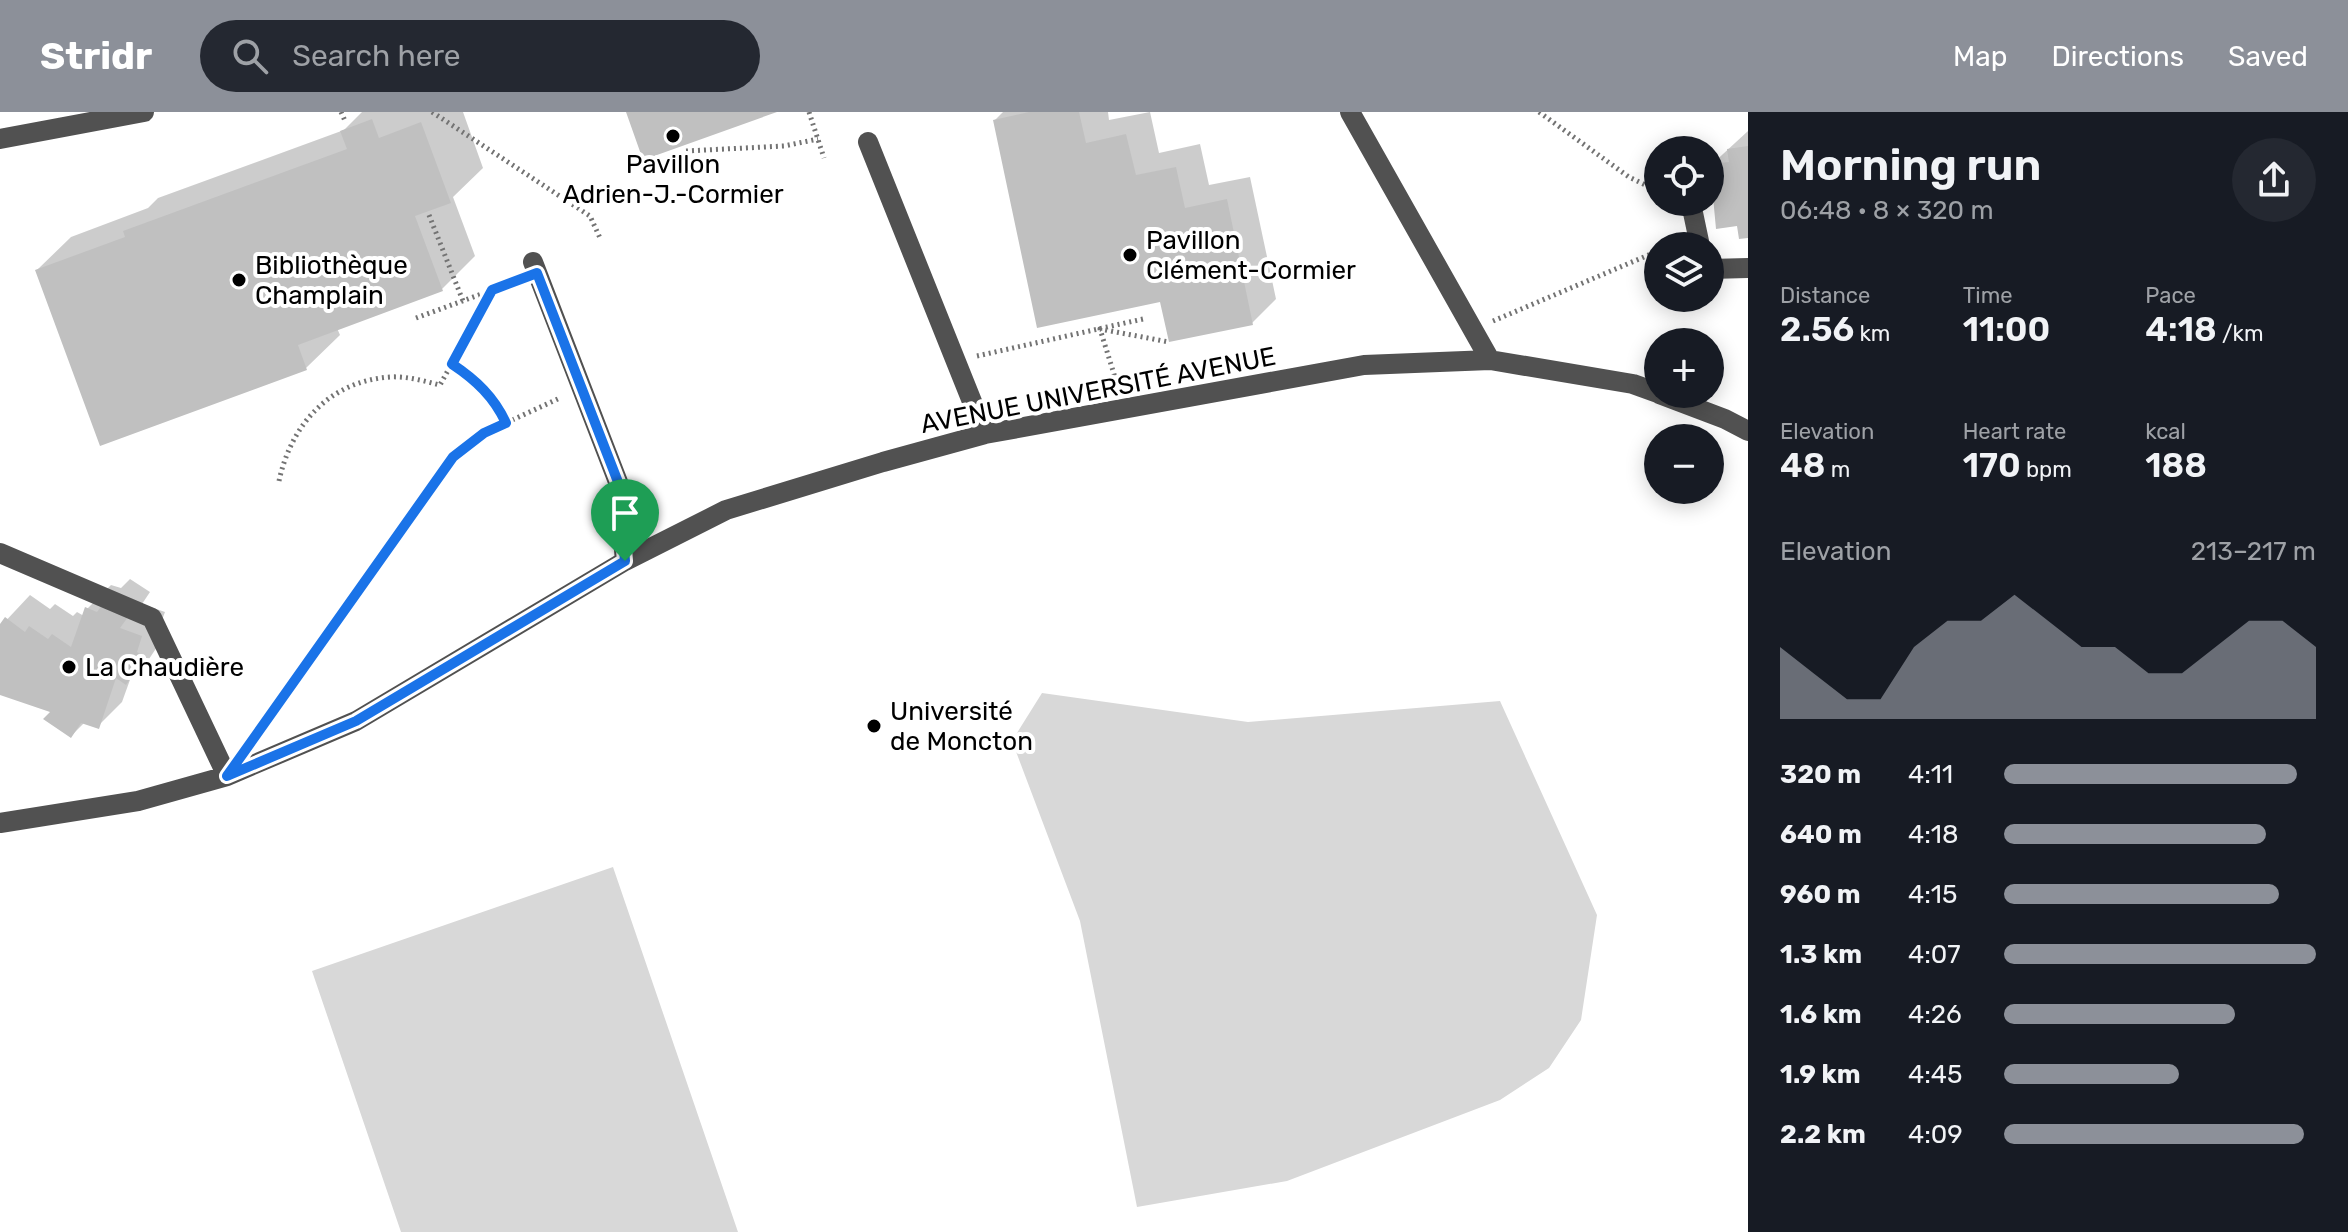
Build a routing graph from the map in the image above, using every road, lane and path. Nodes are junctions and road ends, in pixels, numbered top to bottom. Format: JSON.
{"nodes":[{"id":1,"x":144,"y":112,"type":"edge"},
{"id":2,"x":341,"y":112,"type":"edge"},
{"id":3,"x":432,"y":112,"type":"edge"},
{"id":4,"x":809,"y":112,"type":"edge"},
{"id":5,"x":1350,"y":112,"type":"edge"},
{"id":6,"x":1539,"y":112,"type":"edge"},
{"id":7,"x":346,"y":123,"type":"dead end"},
{"id":8,"x":0,"y":139,"type":"edge"},
{"id":9,"x":818,"y":139,"type":"junction"},
{"id":10,"x":868,"y":142,"type":"dead end"},
{"id":11,"x":686,"y":151,"type":"dead end"},
{"id":12,"x":824,"y":158,"type":"dead end"},
{"id":13,"x":1644,"y":184,"type":"edge"},
{"id":14,"x":429,"y":215,"type":"dead end"},
{"id":15,"x":600,"y":238,"type":"dead end"},
{"id":16,"x":1644,"y":257,"type":"edge"},
{"id":17,"x":535,"y":268,"type":"joint"},
{"id":18,"x":1748,"y":268,"type":"edge"},
{"id":19,"x":1724,"y":269,"type":"edge"},
{"id":20,"x":492,"y":290,"type":"junction"},
{"id":21,"x":463,"y":301,"type":"junction"},
{"id":22,"x":416,"y":318,"type":"dead end"},
{"id":23,"x":1143,"y":319,"type":"dead end"},
{"id":24,"x":1100,"y":329,"type":"junction"},
{"id":25,"x":1473,"y":330,"type":"junction"},
{"id":26,"x":1169,"y":342,"type":"dead end"},
{"id":27,"x":1490,"y":360,"type":"junction"},
{"id":28,"x":956,"y":361,"type":"junction"},
{"id":29,"x":452,"y":364,"type":"junction"},
{"id":30,"x":583,"y":388,"type":"junction"},
{"id":31,"x":1644,"y":388,"type":"edge"},
{"id":32,"x":1696,"y":408,"type":"edge"},
{"id":33,"x":1124,"y":409,"type":"junction"},
{"id":34,"x":506,"y":423,"type":"junction"},
{"id":35,"x":1748,"y":431,"type":"edge"},
{"id":36,"x":985,"y":434,"type":"junction"},
{"id":37,"x":279,"y":481,"type":"dead end"},
{"id":38,"x":0,"y":553,"type":"edge"},
{"id":39,"x":625,"y":561,"type":"junction"},
{"id":40,"x":254,"y":738,"type":"dead end"},
{"id":41,"x":227,"y":776,"type":"junction"},
{"id":42,"x":0,"y":823,"type":"edge"}],
"edges":[{"from":1,"to":8,"type":"street"},
{"from":2,"to":7,"type":"path"},
{"from":3,"to":15,"type":"path"},
{"from":4,"to":9,"type":"path"},
{"from":5,"to":25,"type":"street"},
{"from":6,"to":13,"type":"path"},
{"from":9,"to":11,"type":"path"},
{"from":9,"to":12,"type":"path"},
{"from":10,"to":28,"type":"street"},
{"from":14,"to":21,"type":"path"},
{"from":16,"to":25,"type":"path"},
{"from":17,"to":20,"type":"path"},
{"from":17,"to":30,"type":"street"},
{"from":18,"to":19,"type":"street"},
{"from":20,"to":21,"type":"path"},
{"from":20,"to":29,"type":"path"},
{"from":21,"to":22,"type":"path"},
{"from":23,"to":24,"type":"path"},
{"from":24,"to":26,"type":"path"},
{"from":24,"to":28,"type":"path"},
{"from":24,"to":33,"type":"path"},
{"from":25,"to":27,"type":"street"},
{"from":27,"to":31,"type":"street","name":"AVENUE UNIVERSITÉ AVENUE"},
{"from":27,"to":33,"type":"street","name":"AVENUE UNIVERSITÉ AVENUE"},
{"from":28,"to":36,"type":"street"},
{"from":29,"to":34,"type":"path"},
{"from":29,"to":37,"type":"path"},
{"from":30,"to":34,"type":"path"},
{"from":30,"to":39,"type":"street"},
{"from":32,"to":35,"type":"street","name":"AVENUE UNIVERSITÉ AVENUE"},
{"from":33,"to":36,"type":"street","name":"AVENUE UNIVERSITÉ AVENUE"},
{"from":34,"to":40,"type":"path"},
{"from":36,"to":39,"type":"street","name":"AVENUE UNIVERSITÉ AVENUE"},
{"from":38,"to":41,"type":"street"},
{"from":39,"to":41,"type":"street","name":"AVENUE UNIVERSITÉ AVENUE"},
{"from":41,"to":42,"type":"street","name":"AVENUE UNIVERSITÉ AVENUE"}]}
